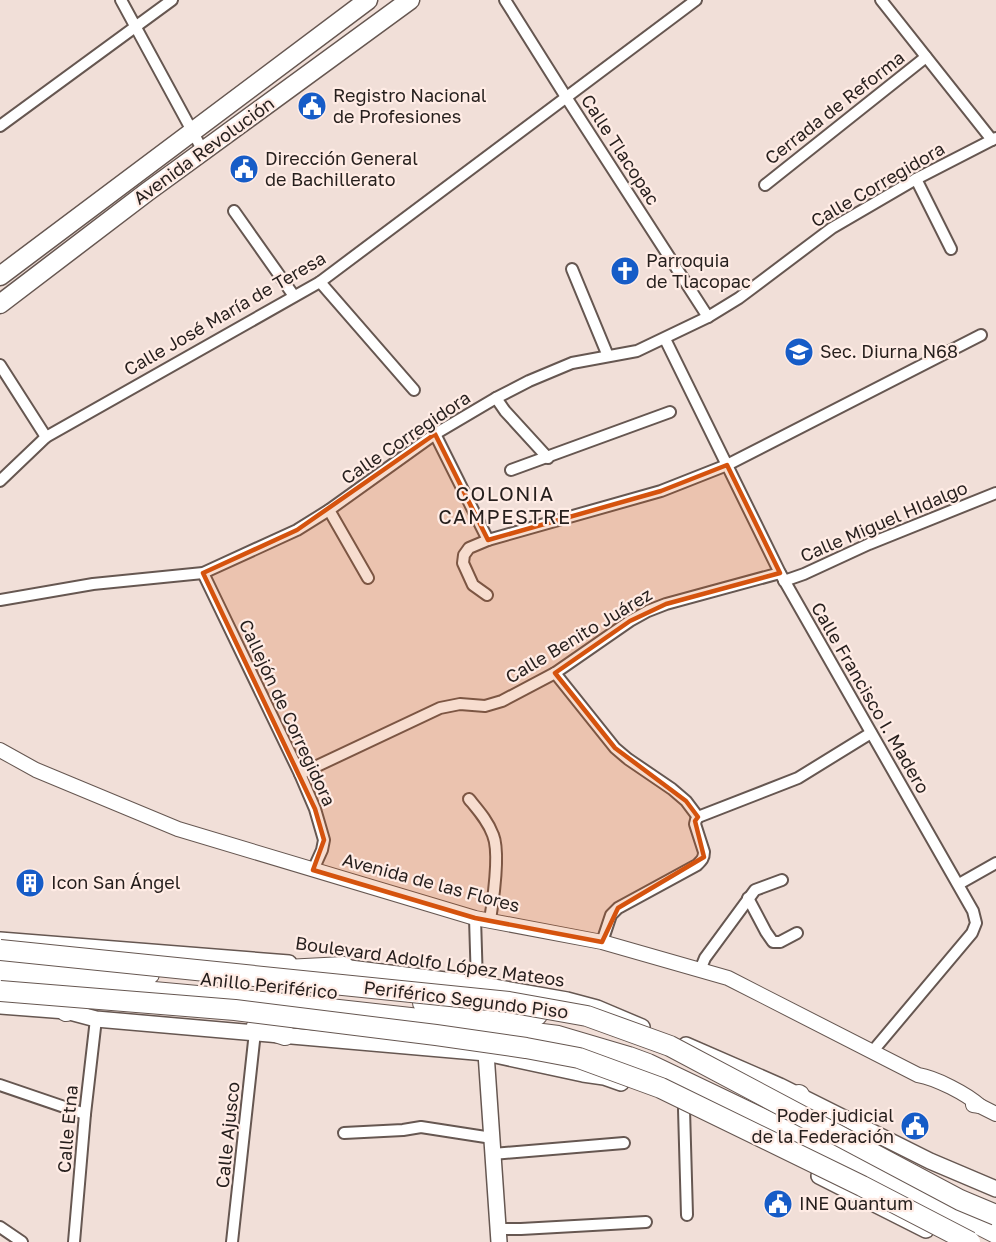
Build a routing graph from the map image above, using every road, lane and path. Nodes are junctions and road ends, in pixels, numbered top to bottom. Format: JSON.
{"nodes":[{"id":1,"x":121,"y":0,"type":"edge"},
{"id":2,"x":172,"y":0,"type":"edge"},
{"id":3,"x":368,"y":0,"type":"edge"},
{"id":4,"x":410,"y":0,"type":"edge"},
{"id":5,"x":505,"y":0,"type":"edge"},
{"id":6,"x":696,"y":0,"type":"edge"},
{"id":7,"x":881,"y":0,"type":"edge"},
{"id":8,"x":135,"y":28,"type":"junction"},
{"id":9,"x":926,"y":57,"type":"junction"},
{"id":10,"x":566,"y":97,"type":"junction"},
{"id":11,"x":0,"y":126,"type":"edge"},
{"id":12,"x":193,"y":132,"type":"junction"},
{"id":13,"x":994,"y":139,"type":"edge"},
{"id":14,"x":203,"y":151,"type":"junction"},
{"id":15,"x":916,"y":179,"type":"junction"},
{"id":16,"x":765,"y":185,"type":"dead end"},
{"id":17,"x":234,"y":211,"type":"dead end"},
{"id":18,"x":951,"y":249,"type":"dead end"},
{"id":19,"x":572,"y":269,"type":"dead end"},
{"id":20,"x":0,"y":276,"type":"edge"},
{"id":21,"x":320,"y":282,"type":"junction"},
{"id":22,"x":294,"y":296,"type":"junction"},
{"id":23,"x":0,"y":304,"type":"edge"},
{"id":24,"x":708,"y":317,"type":"junction"},
{"id":25,"x":981,"y":335,"type":"dead end"},
{"id":26,"x":665,"y":339,"type":"junction"},
{"id":27,"x":608,"y":356,"type":"junction"},
{"id":28,"x":0,"y":365,"type":"edge"},
{"id":29,"x":414,"y":390,"type":"dead end"},
{"id":30,"x":496,"y":398,"type":"junction"},
{"id":31,"x":670,"y":411,"type":"dead end"},
{"id":32,"x":435,"y":434,"type":"junction"},
{"id":33,"x":46,"y":437,"type":"junction"},
{"id":34,"x":548,"y":458,"type":"junction"},
{"id":35,"x":727,"y":465,"type":"junction"},
{"id":36,"x":511,"y":470,"type":"dead end"},
{"id":37,"x":0,"y":481,"type":"edge"},
{"id":38,"x":996,"y":494,"type":"edge"},
{"id":39,"x":329,"y":510,"type":"junction"},
{"id":40,"x":488,"y":540,"type":"junction"},
{"id":41,"x":203,"y":573,"type":"junction"},
{"id":42,"x":782,"y":577,"type":"junction"},
{"id":43,"x":368,"y":578,"type":"dead end"},
{"id":44,"x":487,"y":596,"type":"dead end"},
{"id":45,"x":0,"y":600,"type":"edge"},
{"id":46,"x":555,"y":673,"type":"junction"},
{"id":47,"x":871,"y":733,"type":"junction"},
{"id":48,"x":0,"y":750,"type":"edge"},
{"id":49,"x":300,"y":774,"type":"junction"},
{"id":50,"x":469,"y":799,"type":"dead end"},
{"id":51,"x":698,"y":817,"type":"junction"},
{"id":52,"x":996,"y":863,"type":"edge"},
{"id":53,"x":313,"y":870,"type":"junction"},
{"id":54,"x":782,"y":880,"type":"dead end"},
{"id":55,"x":959,"y":884,"type":"junction"},
{"id":56,"x":748,"y":898,"type":"junction"},
{"id":57,"x":475,"y":918,"type":"junction"},
{"id":58,"x":490,"y":921,"type":"junction"},
{"id":59,"x":796,"y":933,"type":"dead end"},
{"id":60,"x":0,"y":940,"type":"edge"},
{"id":61,"x":602,"y":942,"type":"junction"},
{"id":62,"x":0,"y":950,"type":"edge"},
{"id":63,"x":0,"y":963,"type":"edge"},
{"id":64,"x":344,"y":967,"type":"junction"},
{"id":65,"x":700,"y":970,"type":"junction"},
{"id":66,"x":178,"y":976,"type":"junction"},
{"id":67,"x":0,"y":978,"type":"edge"},
{"id":68,"x":477,"y":984,"type":"junction"},
{"id":69,"x":103,"y":988,"type":"junction"},
{"id":70,"x":0,"y":991,"type":"edge"},
{"id":71,"x":0,"y":1004,"type":"edge"},
{"id":72,"x":66,"y":1011,"type":"junction"},
{"id":73,"x":96,"y":1019,"type":"junction"},
{"id":74,"x":256,"y":1029,"type":"junction"},
{"id":75,"x":285,"y":1035,"type":"joint"},
{"id":76,"x":872,"y":1052,"type":"junction"},
{"id":77,"x":486,"y":1053,"type":"junction"},
{"id":78,"x":0,"y":1085,"type":"edge"},
{"id":79,"x":698,"y":1088,"type":"junction"},
{"id":80,"x":799,"y":1095,"type":"junction"},
{"id":81,"x":657,"y":1096,"type":"junction"},
{"id":82,"x":684,"y":1109,"type":"junction"},
{"id":83,"x":85,"y":1114,"type":"junction"},
{"id":84,"x":996,"y":1114,"type":"edge"},
{"id":85,"x":815,"y":1130,"type":"junction"},
{"id":86,"x":344,"y":1133,"type":"dead end"},
{"id":87,"x":492,"y":1138,"type":"junction"},
{"id":88,"x":624,"y":1143,"type":"dead end"},
{"id":89,"x":493,"y":1154,"type":"junction"},
{"id":90,"x":996,"y":1189,"type":"edge"},
{"id":91,"x":960,"y":1200,"type":"junction"},
{"id":92,"x":996,"y":1205,"type":"edge"},
{"id":93,"x":687,"y":1215,"type":"dead end"},
{"id":94,"x":996,"y":1216,"type":"edge"},
{"id":95,"x":646,"y":1222,"type":"dead end"},
{"id":96,"x":0,"y":1227,"type":"edge"},
{"id":97,"x":996,"y":1233,"type":"edge"},
{"id":98,"x":499,"y":1236,"type":"edge"},
{"id":99,"x":22,"y":1242,"type":"edge"},
{"id":100,"x":74,"y":1242,"type":"edge"},
{"id":101,"x":232,"y":1242,"type":"edge"},
{"id":102,"x":950,"y":1242,"type":"edge"},
{"id":103,"x":970,"y":1242,"type":"edge"}],
"edges":[{"from":1,"to":8,"type":"street"},
{"from":2,"to":8,"type":"street"},
{"from":3,"to":12,"type":"main road","name":"Avenida Revolución"},
{"from":4,"to":14,"type":"main road","name":"Avenida Revolución"},
{"from":5,"to":10,"type":"street","name":"Calle Tlacopac"},
{"from":6,"to":10,"type":"street","name":"Calle José María de Teresa"},
{"from":7,"to":9,"type":"street"},
{"from":8,"to":11,"type":"street"},
{"from":8,"to":12,"type":"street"},
{"from":9,"to":13,"type":"street"},
{"from":9,"to":16,"type":"street","name":"Cerrada de Reforma"},
{"from":10,"to":21,"type":"street","name":"Calle José María de Teresa"},
{"from":10,"to":24,"type":"street","name":"Calle Tlacopac"},
{"from":12,"to":14,"type":"street"},
{"from":12,"to":20,"type":"main road","name":"Avenida Revolución"},
{"from":13,"to":15,"type":"street","name":"Calle Corregidora"},
{"from":14,"to":23,"type":"main road","name":"Avenida Revolución"},
{"from":15,"to":18,"type":"street"},
{"from":15,"to":24,"type":"street","name":"Calle Corregidora"},
{"from":17,"to":22,"type":"street"},
{"from":19,"to":27,"type":"street"},
{"from":21,"to":22,"type":"street","name":"Calle José María de Teresa"},
{"from":21,"to":29,"type":"street"},
{"from":22,"to":33,"type":"street","name":"Calle José María de Teresa"},
{"from":24,"to":26,"type":"street","name":"Calle Corregidora"},
{"from":25,"to":35,"type":"street"},
{"from":26,"to":27,"type":"street","name":"Calle Corregidora"},
{"from":26,"to":35,"type":"street","name":"Calle Francisco I. Madero"},
{"from":27,"to":30,"type":"street","name":"Calle Corregidora"},
{"from":28,"to":33,"type":"street"},
{"from":30,"to":32,"type":"street","name":"Calle Corregidora"},
{"from":30,"to":34,"type":"street"},
{"from":31,"to":34,"type":"street"},
{"from":32,"to":39,"type":"street","name":"Calle Corregidora"},
{"from":32,"to":40,"type":"street"},
{"from":33,"to":37,"type":"street","name":"Calle José María de Teresa"},
{"from":34,"to":36,"type":"street"},
{"from":35,"to":40,"type":"street"},
{"from":35,"to":42,"type":"street","name":"Calle Francisco I. Madero"},
{"from":38,"to":42,"type":"street","name":"Calle Miguel HIdalgo"},
{"from":39,"to":41,"type":"street","name":"Calle Corregidora"},
{"from":39,"to":43,"type":"street"},
{"from":40,"to":44,"type":"street"},
{"from":41,"to":45,"type":"street","name":"Calle Corregidora"},
{"from":41,"to":49,"type":"street","name":"Callejón de Corregidora"},
{"from":42,"to":46,"type":"street","name":"Calle Benito Juárez"},
{"from":42,"to":47,"type":"street","name":"Calle Francisco I. Madero"},
{"from":46,"to":49,"type":"street","name":"Calle Benito Juárez"},
{"from":46,"to":51,"type":"street"},
{"from":47,"to":51,"type":"street"},
{"from":47,"to":55,"type":"street","name":"Calle Francisco I. Madero"},
{"from":48,"to":53,"type":"street","name":"Avenida de las Flores"},
{"from":49,"to":53,"type":"street","name":"Callejón de Corregidora"},
{"from":50,"to":58,"type":"street"},
{"from":51,"to":61,"type":"street"},
{"from":52,"to":55,"type":"street"},
{"from":53,"to":57,"type":"street","name":"Avenida de las Flores"},
{"from":54,"to":56,"type":"street"},
{"from":55,"to":76,"type":"street","name":"Calle Francisco I. Madero"},
{"from":56,"to":59,"type":"street"},
{"from":56,"to":65,"type":"street"},
{"from":57,"to":58,"type":"street","name":"Avenida de las Flores"},
{"from":57,"to":68,"type":"street"},
{"from":58,"to":61,"type":"street","name":"Avenida de las Flores"},
{"from":60,"to":64,"type":"main road","name":"Boulevard Adolfo López Mateos"},
{"from":61,"to":65,"type":"street","name":"Avenida de las Flores"},
{"from":62,"to":91,"type":"highway","name":"Periférico Segundo Piso","bridge":true},
{"from":63,"to":66,"type":"highway","name":"Anillo Periférico"},
{"from":64,"to":66,"type":"highway"},
{"from":64,"to":68,"type":"main road","name":"Boulevard Adolfo López Mateos"},
{"from":65,"to":76,"type":"street","name":"Avenida de las Flores"},
{"from":66,"to":85,"type":"highway","name":"Anillo Periférico"},
{"from":67,"to":69,"type":"highway","name":"Anillo Periférico"},
{"from":68,"to":80,"type":"main road","name":"Boulevard Adolfo López Mateos"},
{"from":69,"to":72,"type":"highway"},
{"from":69,"to":79,"type":"highway","name":"Anillo Periférico"},
{"from":70,"to":103,"type":"highway","bridge":true},
{"from":71,"to":72,"type":"main road"},
{"from":71,"to":74,"type":"highway"},
{"from":72,"to":73,"type":"main road"},
{"from":73,"to":74,"type":"main road"},
{"from":73,"to":83,"type":"street","name":"Calle Etna"},
{"from":74,"to":75,"type":"highway"},
{"from":74,"to":101,"type":"street","name":"Calle Ajusco"},
{"from":75,"to":77,"type":"main road"},
{"from":76,"to":84,"type":"street","name":"Avenida de las Flores"},
{"from":77,"to":81,"type":"main road"},
{"from":77,"to":87,"type":"main road"},
{"from":78,"to":83,"type":"street"},
{"from":79,"to":81,"type":"highway"},
{"from":79,"to":97,"type":"highway","name":"Anillo Periférico"},
{"from":80,"to":85,"type":"highway"},
{"from":80,"to":90,"type":"main road","name":"Boulevard Adolfo López Mateos"},
{"from":81,"to":82,"type":"main road"},
{"from":82,"to":93,"type":"street"},
{"from":82,"to":102,"type":"main road"},
{"from":83,"to":100,"type":"street","name":"Calle Etna"},
{"from":85,"to":94,"type":"highway","name":"Anillo Periférico"},
{"from":86,"to":87,"type":"street"},
{"from":87,"to":89,"type":"main road"},
{"from":88,"to":89,"type":"street"},
{"from":89,"to":98,"type":"main road"},
{"from":91,"to":92,"type":"highway","bridge":true},
{"from":91,"to":94,"type":"highway","name":"Periférico Segundo Piso","bridge":true},
{"from":95,"to":98,"type":"street"},
{"from":96,"to":99,"type":"street"}]}
